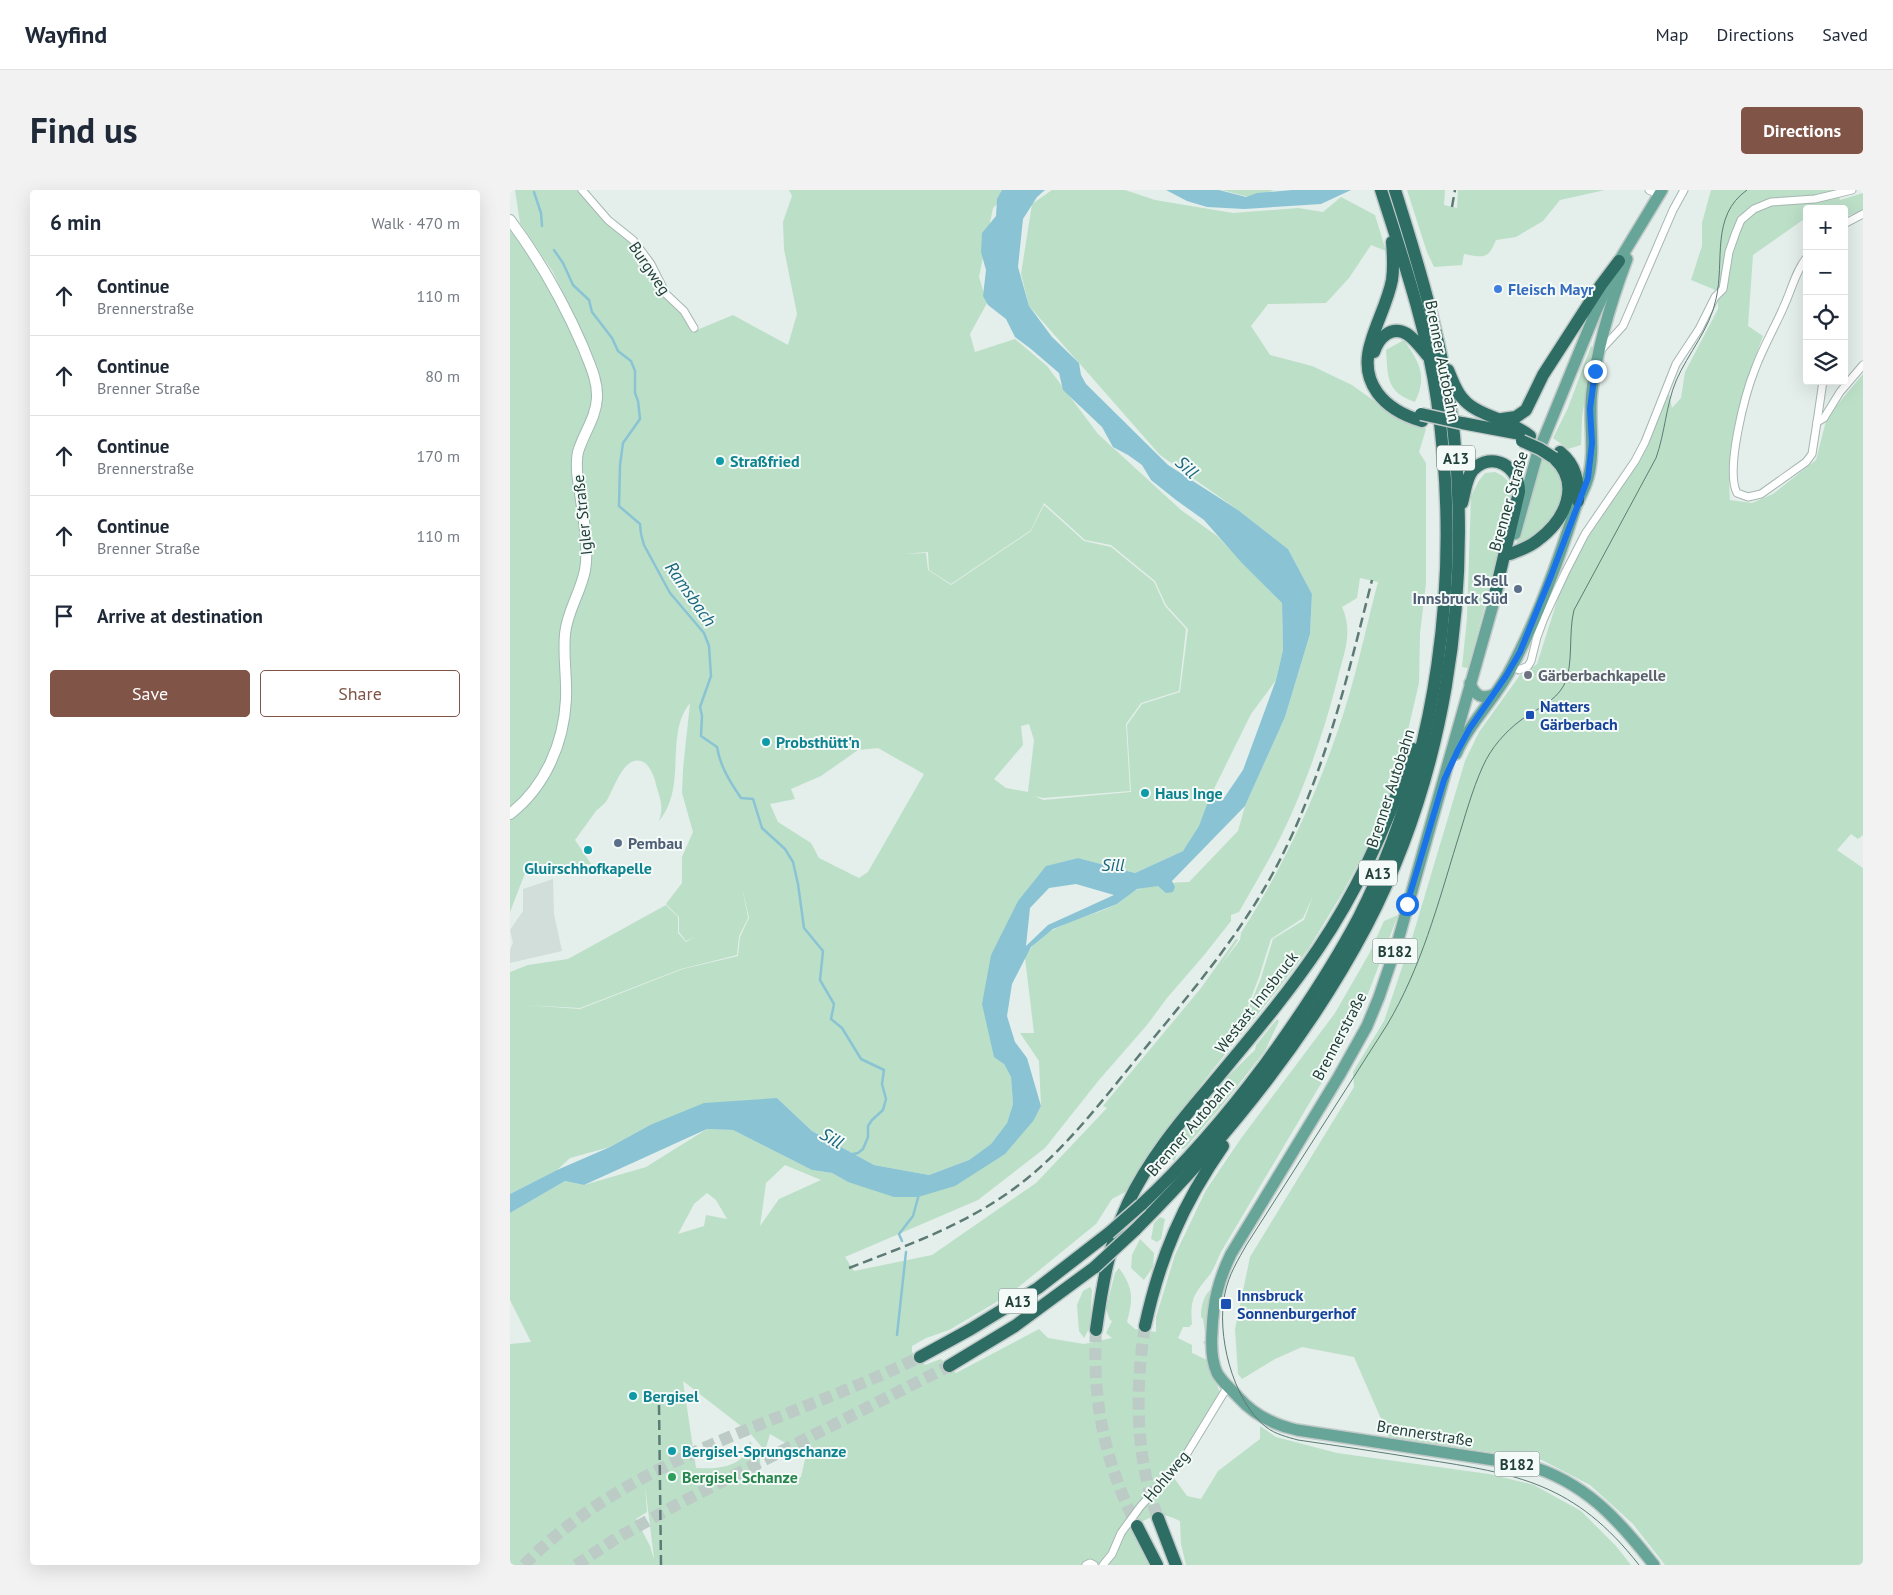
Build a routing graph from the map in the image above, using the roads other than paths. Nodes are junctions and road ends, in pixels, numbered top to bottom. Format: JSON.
{"nodes":[{"id":1,"x":582,"y":190,"type":"edge"},
{"id":2,"x":1381,"y":190,"type":"edge"},
{"id":3,"x":1395,"y":190,"type":"edge"},
{"id":4,"x":1684,"y":190,"type":"edge"},
{"id":5,"x":1852,"y":190,"type":"edge"},
{"id":6,"x":1656,"y":192,"type":"edge"},
{"id":7,"x":1863,"y":214,"type":"edge"},
{"id":8,"x":510,"y":220,"type":"edge"},
{"id":9,"x":1848,"y":221,"type":"edge"},
{"id":10,"x":1637,"y":231,"type":"junction"},
{"id":11,"x":1619,"y":261,"type":"junction"},
{"id":12,"x":1803,"y":263,"type":"edge"},
{"id":13,"x":1405,"y":264,"type":"junction"},
{"id":14,"x":694,"y":328,"type":"dead end"},
{"id":15,"x":1600,"y":351,"type":"junction"},
{"id":16,"x":1434,"y":356,"type":"junction"},
{"id":17,"x":1863,"y":366,"type":"edge"},
{"id":18,"x":1822,"y":385,"type":"edge"},
{"id":19,"x":1422,"y":417,"type":"junction"},
{"id":20,"x":1502,"y":419,"type":"junction"},
{"id":21,"x":1817,"y":422,"type":"junction"},
{"id":22,"x":1524,"y":435,"type":"junction"},
{"id":23,"x":1557,"y":455,"type":"junction"},
{"id":24,"x":1578,"y":501,"type":"junction"},
{"id":25,"x":1459,"y":520,"type":"junction"},
{"id":26,"x":1510,"y":554,"type":"junction"},
{"id":27,"x":1496,"y":594,"type":"junction"},
{"id":28,"x":1512,"y":666,"type":"junction"},
{"id":29,"x":1470,"y":683,"type":"junction"},
{"id":30,"x":1434,"y":685,"type":"junction"},
{"id":31,"x":1495,"y":694,"type":"junction"},
{"id":32,"x":1444,"y":780,"type":"junction"},
{"id":33,"x":510,"y":814,"type":"edge"},
{"id":34,"x":1276,"y":1069,"type":"junction"},
{"id":35,"x":1145,"y":1326,"type":"tunnel mouth"},
{"id":36,"x":1096,"y":1330,"type":"tunnel mouth"},
{"id":37,"x":920,"y":1356,"type":"tunnel mouth"},
{"id":38,"x":949,"y":1366,"type":"tunnel mouth"},
{"id":39,"x":1228,"y":1386,"type":"junction"},
{"id":40,"x":1158,"y":1518,"type":"tunnel mouth"},
{"id":41,"x":1137,"y":1526,"type":"tunnel mouth"},
{"id":42,"x":1086,"y":1565,"type":"edge"},
{"id":43,"x":1094,"y":1565,"type":"edge"},
{"id":44,"x":1103,"y":1565,"type":"edge"},
{"id":45,"x":1157,"y":1565,"type":"edge"},
{"id":46,"x":1176,"y":1565,"type":"edge"},
{"id":47,"x":1654,"y":1565,"type":"edge"}],
"edges":[{"from":1,"to":14,"type":"street","name":"Burgweg"},
{"from":2,"to":13,"type":"highway"},
{"from":3,"to":13,"type":"highway","name":"Brenner Autobahn","number":"A13"},
{"from":4,"to":15,"type":"street"},
{"from":5,"to":28,"type":"street"},
{"from":6,"to":10,"type":"main road","name":"Brenner Straße","number":"B182"},
{"from":7,"to":9,"type":"street"},
{"from":8,"to":33,"type":"main road","name":"Igler Straße"},
{"from":10,"to":11,"type":"main road","name":"Brenner Straße","number":"B182"},
{"from":10,"to":15,"type":"main road","name":"Brenner Straße","number":"B182"},
{"from":11,"to":20,"type":"highway"},
{"from":11,"to":26,"type":"main road","name":"Brenner Straße","number":"B182"},
{"from":12,"to":21,"type":"street"},
{"from":13,"to":16,"type":"highway","name":"Brenner Autobahn","number":"A13"},
{"from":13,"to":19,"type":"highway"},
{"from":15,"to":24,"type":"main road","name":"Brenner Straße","number":"B182"},
{"from":16,"to":19,"type":"highway"},
{"from":16,"to":20,"type":"highway"},
{"from":16,"to":25,"type":"highway","name":"Brenner Autobahn","number":"A13"},
{"from":16,"to":30,"type":"highway","name":"Brenner Autobahn","number":"A13"},
{"from":17,"to":21,"type":"street"},
{"from":18,"to":21,"type":"street"},
{"from":19,"to":22,"type":"highway"},
{"from":20,"to":22,"type":"highway"},
{"from":22,"to":23,"type":"highway"},
{"from":23,"to":24,"type":"highway"},
{"from":23,"to":26,"type":"highway"},
{"from":24,"to":28,"type":"main road","number":"B182"},
{"from":25,"to":27,"type":"highway"},
{"from":25,"to":34,"type":"highway","name":"Brenner Autobahn","number":"A13"},
{"from":26,"to":27,"type":"main road","name":"Brenner Straße","number":"B182"},
{"from":27,"to":29,"type":"main road","name":"Brenner Straße","number":"B182"},
{"from":28,"to":31,"type":"main road","number":"B182"},
{"from":29,"to":31,"type":"main road"},
{"from":29,"to":32,"type":"main road","name":"Brenner Straße","number":"B182"},
{"from":30,"to":36,"type":"highway","name":"Westast Innsbruck","number":"A13"},
{"from":30,"to":37,"type":"highway","name":"Brenner Autobahn","number":"A13","bridge":true},
{"from":31,"to":32,"type":"main road","number":"B182"},
{"from":32,"to":39,"type":"main road","name":"Brennerstraße","number":"B182"},
{"from":34,"to":35,"type":"highway","number":"A13"},
{"from":34,"to":38,"type":"highway","name":"Brenner Autobahn","number":"A13","bridge":true},
{"from":39,"to":44,"type":"street","name":"Hohlweg"},
{"from":39,"to":47,"type":"main road","name":"Brennerstraße","number":"B182"},
{"from":40,"to":46,"type":"highway"},
{"from":41,"to":45,"type":"highway"},
{"from":42,"to":43,"type":"street"}]}
